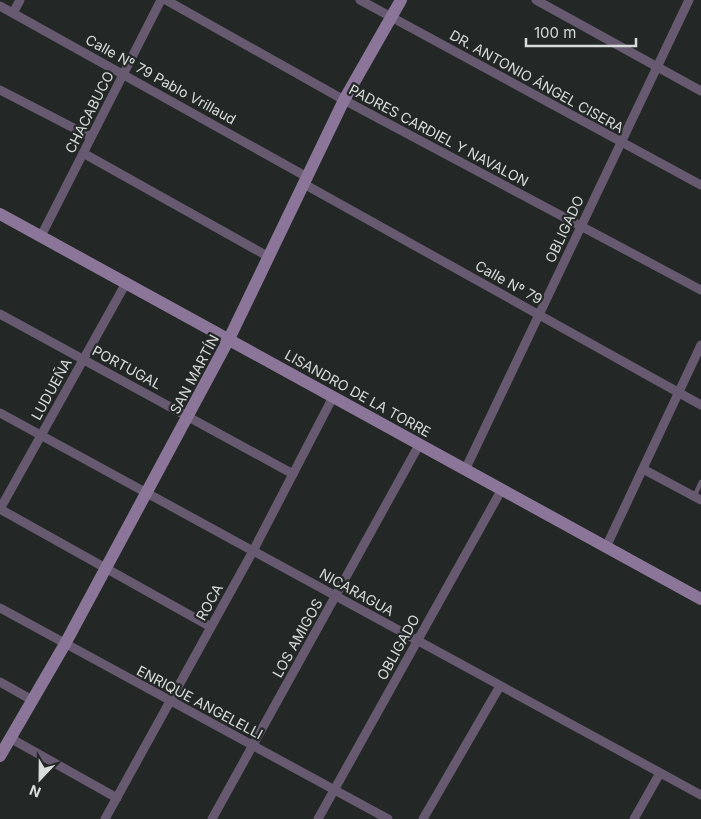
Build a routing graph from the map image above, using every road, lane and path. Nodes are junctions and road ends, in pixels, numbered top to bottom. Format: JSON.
{"nodes":[{"id":1,"x":20,"y":0,"type":"edge"},
{"id":2,"x":161,"y":0,"type":"edge"},
{"id":3,"x":166,"y":0,"type":"edge"},
{"id":4,"x":360,"y":0,"type":"edge"},
{"id":5,"x":401,"y":0,"type":"edge"},
{"id":6,"x":536,"y":0,"type":"edge"},
{"id":7,"x":688,"y":0,"type":"edge"},
{"id":8,"x":0,"y":6,"type":"edge"},
{"id":9,"x":13,"y":13,"type":"junction"},
{"id":10,"x":391,"y":17,"type":"junction"},
{"id":11,"x":657,"y":67,"type":"junction"},
{"id":12,"x":123,"y":74,"type":"junction"},
{"id":13,"x":0,"y":90,"type":"edge"},
{"id":14,"x":701,"y":90,"type":"edge"},
{"id":15,"x":344,"y":100,"type":"junction"},
{"id":16,"x":91,"y":137,"type":"junction"},
{"id":17,"x":620,"y":142,"type":"junction"},
{"id":18,"x":83,"y":153,"type":"junction"},
{"id":19,"x":306,"y":180,"type":"junction"},
{"id":20,"x":701,"y":185,"type":"edge"},
{"id":21,"x":0,"y":214,"type":"edge"},
{"id":22,"x":580,"y":226,"type":"junction"},
{"id":23,"x":41,"y":236,"type":"junction"},
{"id":24,"x":269,"y":257,"type":"junction"},
{"id":25,"x":126,"y":283,"type":"junction"},
{"id":26,"x":701,"y":290,"type":"edge"},
{"id":27,"x":0,"y":314,"type":"edge"},
{"id":28,"x":538,"y":314,"type":"junction"},
{"id":29,"x":230,"y":340,"type":"junction"},
{"id":30,"x":701,"y":345,"type":"edge"},
{"id":31,"x":83,"y":359,"type":"junction"},
{"id":32,"x":678,"y":392,"type":"junction"},
{"id":33,"x":333,"y":397,"type":"junction"},
{"id":34,"x":701,"y":405,"type":"edge"},
{"id":35,"x":0,"y":413,"type":"edge"},
{"id":36,"x":188,"y":416,"type":"junction"},
{"id":37,"x":41,"y":435,"type":"junction"},
{"id":38,"x":419,"y":445,"type":"junction"},
{"id":39,"x":643,"y":469,"type":"junction"},
{"id":40,"x":465,"y":470,"type":"junction"},
{"id":41,"x":293,"y":474,"type":"junction"},
{"id":42,"x":701,"y":482,"type":"edge"},
{"id":43,"x":502,"y":489,"type":"junction"},
{"id":44,"x":146,"y":493,"type":"junction"},
{"id":45,"x":698,"y":498,"type":"edge"},
{"id":46,"x":0,"y":509,"type":"edge"},
{"id":47,"x":606,"y":547,"type":"junction"},
{"id":48,"x":253,"y":551,"type":"junction"},
{"id":49,"x":106,"y":567,"type":"junction"},
{"id":50,"x":336,"y":596,"type":"junction"},
{"id":51,"x":701,"y":599,"type":"edge"},
{"id":52,"x":0,"y":608,"type":"edge"},
{"id":53,"x":210,"y":626,"type":"junction"},
{"id":54,"x":417,"y":640,"type":"junction"},
{"id":55,"x":65,"y":644,"type":"junction"},
{"id":56,"x":0,"y":682,"type":"edge"},
{"id":57,"x":500,"y":686,"type":"junction"},
{"id":58,"x":32,"y":700,"type":"junction"},
{"id":59,"x":170,"y":702,"type":"junction"},
{"id":60,"x":10,"y":738,"type":"junction"},
{"id":61,"x":253,"y":746,"type":"junction"},
{"id":62,"x":0,"y":756,"type":"edge"},
{"id":63,"x":660,"y":773,"type":"junction"},
{"id":64,"x":334,"y":790,"type":"junction"},
{"id":65,"x":701,"y":795,"type":"edge"},
{"id":66,"x":117,"y":798,"type":"junction"},
{"id":67,"x":105,"y":819,"type":"edge"},
{"id":68,"x":212,"y":819,"type":"edge"},
{"id":69,"x":318,"y":819,"type":"edge"},
{"id":70,"x":388,"y":819,"type":"edge"},
{"id":71,"x":423,"y":819,"type":"edge"},
{"id":72,"x":634,"y":819,"type":"edge"}],
"edges":[{"from":1,"to":9,"type":"street"},
{"from":2,"to":12,"type":"street","name":"CHACABUCO"},
{"from":3,"to":15,"type":"street","name":"PADRES CARDIEL Y NAVALON"},
{"from":4,"to":10,"type":"street","name":"DR. ANTONIO ÁNGEL CISERA"},
{"from":5,"to":10,"type":"street","name":"SAN MARTÍN"},
{"from":6,"to":11,"type":"street"},
{"from":7,"to":11,"type":"street","name":"OBLIGADO"},
{"from":8,"to":9,"type":"street","name":"Calle Nº 79 Pablo Vrillaud"},
{"from":9,"to":12,"type":"street","name":"Calle Nº 79 Pablo Vrillaud"},
{"from":10,"to":15,"type":"street","name":"SAN MARTÍN"},
{"from":10,"to":17,"type":"street","name":"DR. ANTONIO ÁNGEL CISERA"},
{"from":11,"to":14,"type":"street"},
{"from":11,"to":17,"type":"street","name":"OBLIGADO"},
{"from":12,"to":16,"type":"street","name":"CHACABUCO"},
{"from":12,"to":19,"type":"street","name":"Calle Nº 79 Pablo Vrillaud"},
{"from":13,"to":16,"type":"street"},
{"from":15,"to":19,"type":"street","name":"SAN MARTÍN"},
{"from":15,"to":22,"type":"street","name":"PADRES CARDIEL Y NAVALON"},
{"from":16,"to":18,"type":"street","name":"CHACABUCO"},
{"from":17,"to":20,"type":"street","name":"DR. ANTONIO ÁNGEL CISERA"},
{"from":17,"to":22,"type":"street","name":"OBLIGADO"},
{"from":18,"to":23,"type":"street","name":"CHACABUCO"},
{"from":18,"to":24,"type":"street"},
{"from":19,"to":24,"type":"street","name":"SAN MARTÍN"},
{"from":19,"to":28,"type":"street","name":"Calle Nº 79"},
{"from":21,"to":23,"type":"street","name":"LISANDRO DE LA TORRE"},
{"from":22,"to":26,"type":"street","name":"PADRES CARDIEL Y NAVALON"},
{"from":22,"to":28,"type":"street","name":"OBLIGADO"},
{"from":23,"to":25,"type":"street","name":"LISANDRO DE LA TORRE"},
{"from":24,"to":29,"type":"street","name":"SAN MARTÍN"},
{"from":25,"to":29,"type":"street","name":"LISANDRO DE LA TORRE"},
{"from":25,"to":31,"type":"street","name":"LUDUEÑA"},
{"from":27,"to":31,"type":"street","name":"PORTUGAL"},
{"from":28,"to":32,"type":"street","name":"Calle Nº 79"},
{"from":28,"to":40,"type":"street","name":"OBLIGADO"},
{"from":29,"to":33,"type":"street","name":"LISANDRO DE LA TORRE"},
{"from":29,"to":36,"type":"street","name":"SAN MARTÍN"},
{"from":30,"to":32,"type":"street"},
{"from":31,"to":36,"type":"street","name":"PORTUGAL"},
{"from":31,"to":37,"type":"street","name":"LUDUEÑA"},
{"from":32,"to":34,"type":"street","name":"Calle Nº 79"},
{"from":32,"to":39,"type":"street"},
{"from":33,"to":38,"type":"street","name":"LISANDRO DE LA TORRE"},
{"from":33,"to":41,"type":"street","name":"ROCA"},
{"from":35,"to":37,"type":"street","name":"NICARAGUA"},
{"from":36,"to":41,"type":"street","name":"PORTUGAL"},
{"from":36,"to":44,"type":"street","name":"SAN MARTÍN"},
{"from":37,"to":44,"type":"street","name":"NICARAGUA"},
{"from":37,"to":46,"type":"street","name":"LUDUEÑA"},
{"from":38,"to":40,"type":"street","name":"LISANDRO DE LA TORRE"},
{"from":38,"to":50,"type":"street","name":"LOS AMIGOS"},
{"from":39,"to":45,"type":"street"},
{"from":39,"to":47,"type":"street"},
{"from":40,"to":43,"type":"street","name":"LISANDRO DE LA TORRE"},
{"from":41,"to":48,"type":"street","name":"ROCA"},
{"from":42,"to":45,"type":"lane"},
{"from":43,"to":47,"type":"street","name":"LISANDRO DE LA TORRE"},
{"from":43,"to":54,"type":"street","name":"OBLIGADO"},
{"from":44,"to":48,"type":"street","name":"NICARAGUA"},
{"from":44,"to":49,"type":"street","name":"SAN MARTÍN"},
{"from":46,"to":49,"type":"street"},
{"from":47,"to":51,"type":"street","name":"LISANDRO DE LA TORRE"},
{"from":48,"to":50,"type":"street","name":"NICARAGUA"},
{"from":48,"to":53,"type":"street","name":"ROCA"},
{"from":49,"to":53,"type":"street"},
{"from":49,"to":55,"type":"street","name":"SAN MARTÍN"},
{"from":50,"to":54,"type":"street","name":"NICARAGUA"},
{"from":50,"to":61,"type":"street","name":"LOS AMIGOS"},
{"from":52,"to":55,"type":"street","name":"ENRIQUE ANGELELLI"},
{"from":53,"to":59,"type":"street","name":"ROCA"},
{"from":54,"to":57,"type":"street","name":"NICARAGUA"},
{"from":54,"to":64,"type":"street","name":"OBLIGADO"},
{"from":55,"to":58,"type":"street","name":"SAN MARTÍN"},
{"from":55,"to":59,"type":"street","name":"ENRIQUE ANGELELLI"},
{"from":56,"to":58,"type":"street"},
{"from":57,"to":63,"type":"street","name":"NICARAGUA"},
{"from":57,"to":71,"type":"street"},
{"from":58,"to":60,"type":"street","name":"SAN MARTÍN"},
{"from":59,"to":61,"type":"street","name":"ENRIQUE ANGELELLI"},
{"from":59,"to":66,"type":"street","name":"ROCA"},
{"from":60,"to":62,"type":"street","name":"SAN MARTÍN"},
{"from":60,"to":66,"type":"street"},
{"from":61,"to":64,"type":"street","name":"ENRIQUE ANGELELLI"},
{"from":61,"to":68,"type":"street","name":"LOS AMIGOS"},
{"from":63,"to":65,"type":"street","name":"NICARAGUA"},
{"from":63,"to":72,"type":"street"},
{"from":64,"to":69,"type":"street","name":"OBLIGADO"},
{"from":64,"to":70,"type":"street","name":"ENRIQUE ANGELELLI"},
{"from":66,"to":67,"type":"street","name":"ROCA"}]}
